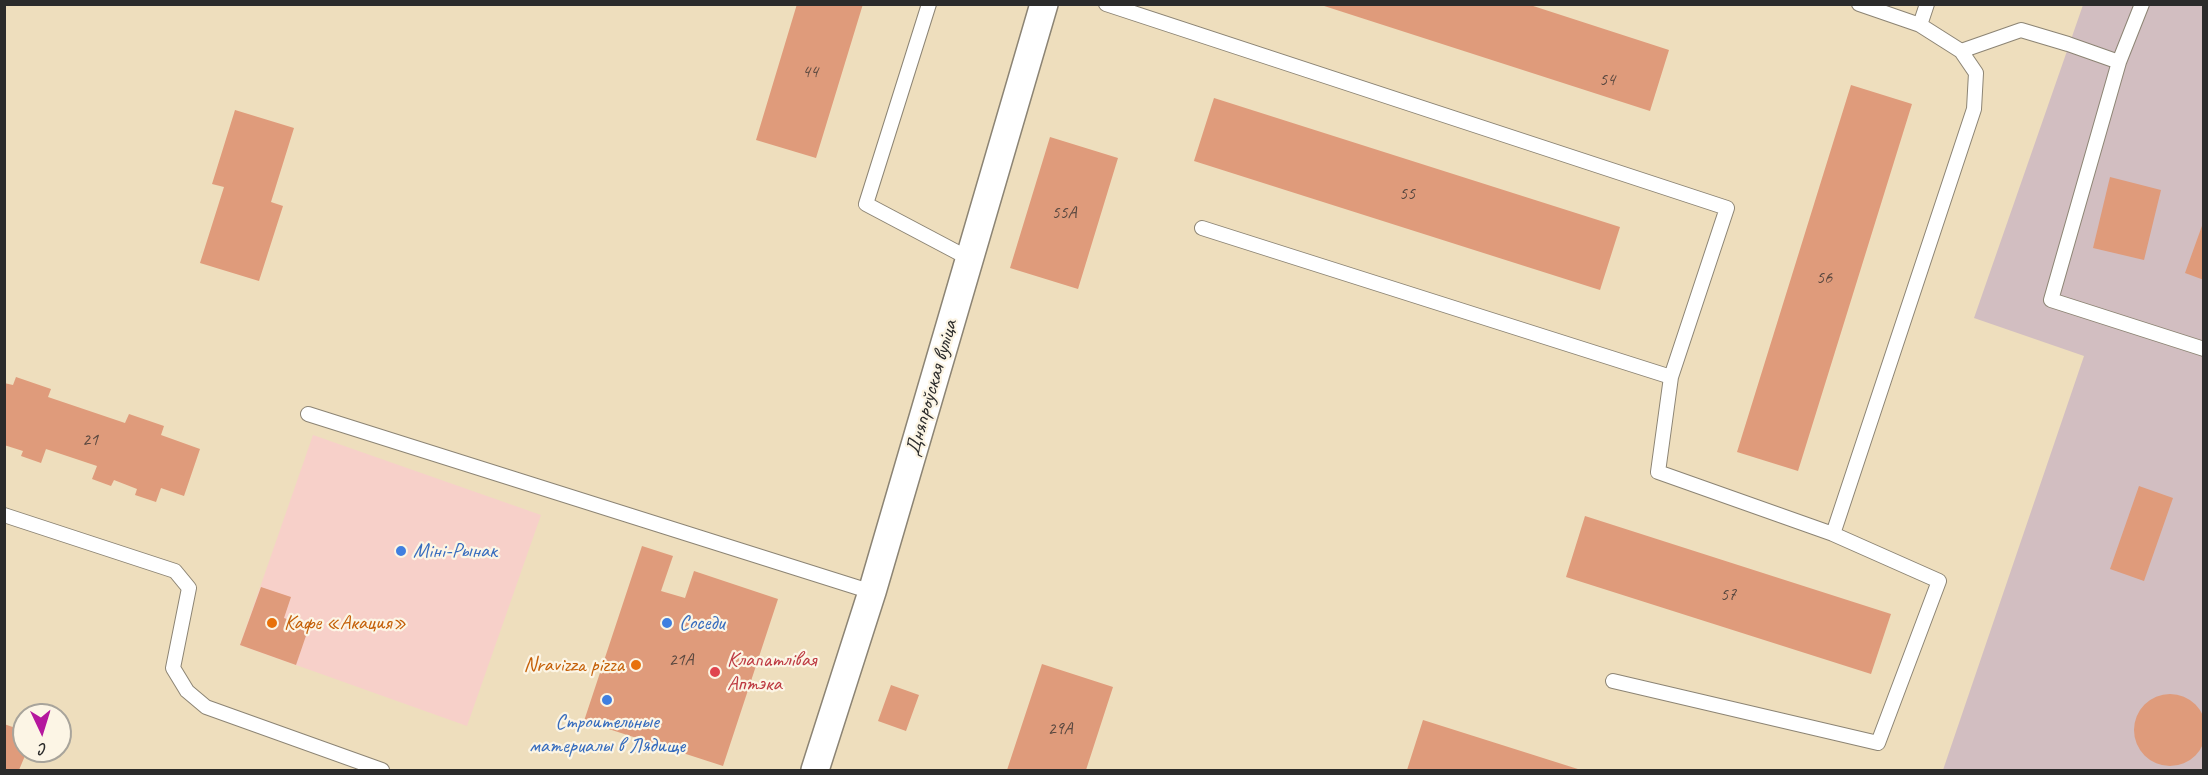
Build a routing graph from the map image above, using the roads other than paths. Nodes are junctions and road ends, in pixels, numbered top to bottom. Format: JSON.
{"nodes":[{"id":1,"x":929,"y":4,"type":"edge"},
{"id":2,"x":1044,"y":4,"type":"edge"},
{"id":3,"x":1106,"y":4,"type":"edge"},
{"id":4,"x":1859,"y":4,"type":"edge"},
{"id":5,"x":1927,"y":4,"type":"edge"},
{"id":6,"x":2142,"y":4,"type":"edge"},
{"id":7,"x":1920,"y":25,"type":"junction"},
{"id":8,"x":1961,"y":51,"type":"junction"},
{"id":9,"x":2119,"y":62,"type":"junction"},
{"id":10,"x":1202,"y":228,"type":"dead end"},
{"id":11,"x":970,"y":259,"type":"junction"},
{"id":12,"x":2204,"y":349,"type":"edge"},
{"id":13,"x":1671,"y":377,"type":"junction"},
{"id":14,"x":308,"y":414,"type":"dead end"},
{"id":15,"x":4,"y":515,"type":"edge"},
{"id":16,"x":1833,"y":534,"type":"junction"},
{"id":17,"x":872,"y":592,"type":"junction"},
{"id":18,"x":1613,"y":681,"type":"dead end"},
{"id":19,"x":382,"y":771,"type":"edge"},
{"id":20,"x":815,"y":771,"type":"edge"}],
"edges":[{"from":1,"to":11,"type":"lane"},
{"from":2,"to":11,"type":"street","name":"Дняпроўская вуліца"},
{"from":3,"to":13,"type":"lane"},
{"from":4,"to":7,"type":"lane"},
{"from":5,"to":7,"type":"lane"},
{"from":6,"to":9,"type":"lane"},
{"from":7,"to":8,"type":"lane"},
{"from":8,"to":9,"type":"lane"},
{"from":8,"to":16,"type":"lane"},
{"from":9,"to":12,"type":"lane"},
{"from":10,"to":13,"type":"lane"},
{"from":11,"to":17,"type":"street","name":"Дняпроўская вуліца"},
{"from":13,"to":16,"type":"lane"},
{"from":14,"to":17,"type":"lane"},
{"from":15,"to":19,"type":"lane"},
{"from":16,"to":18,"type":"lane"},
{"from":17,"to":20,"type":"street","name":"Дняпроўская вуліца"}]}
